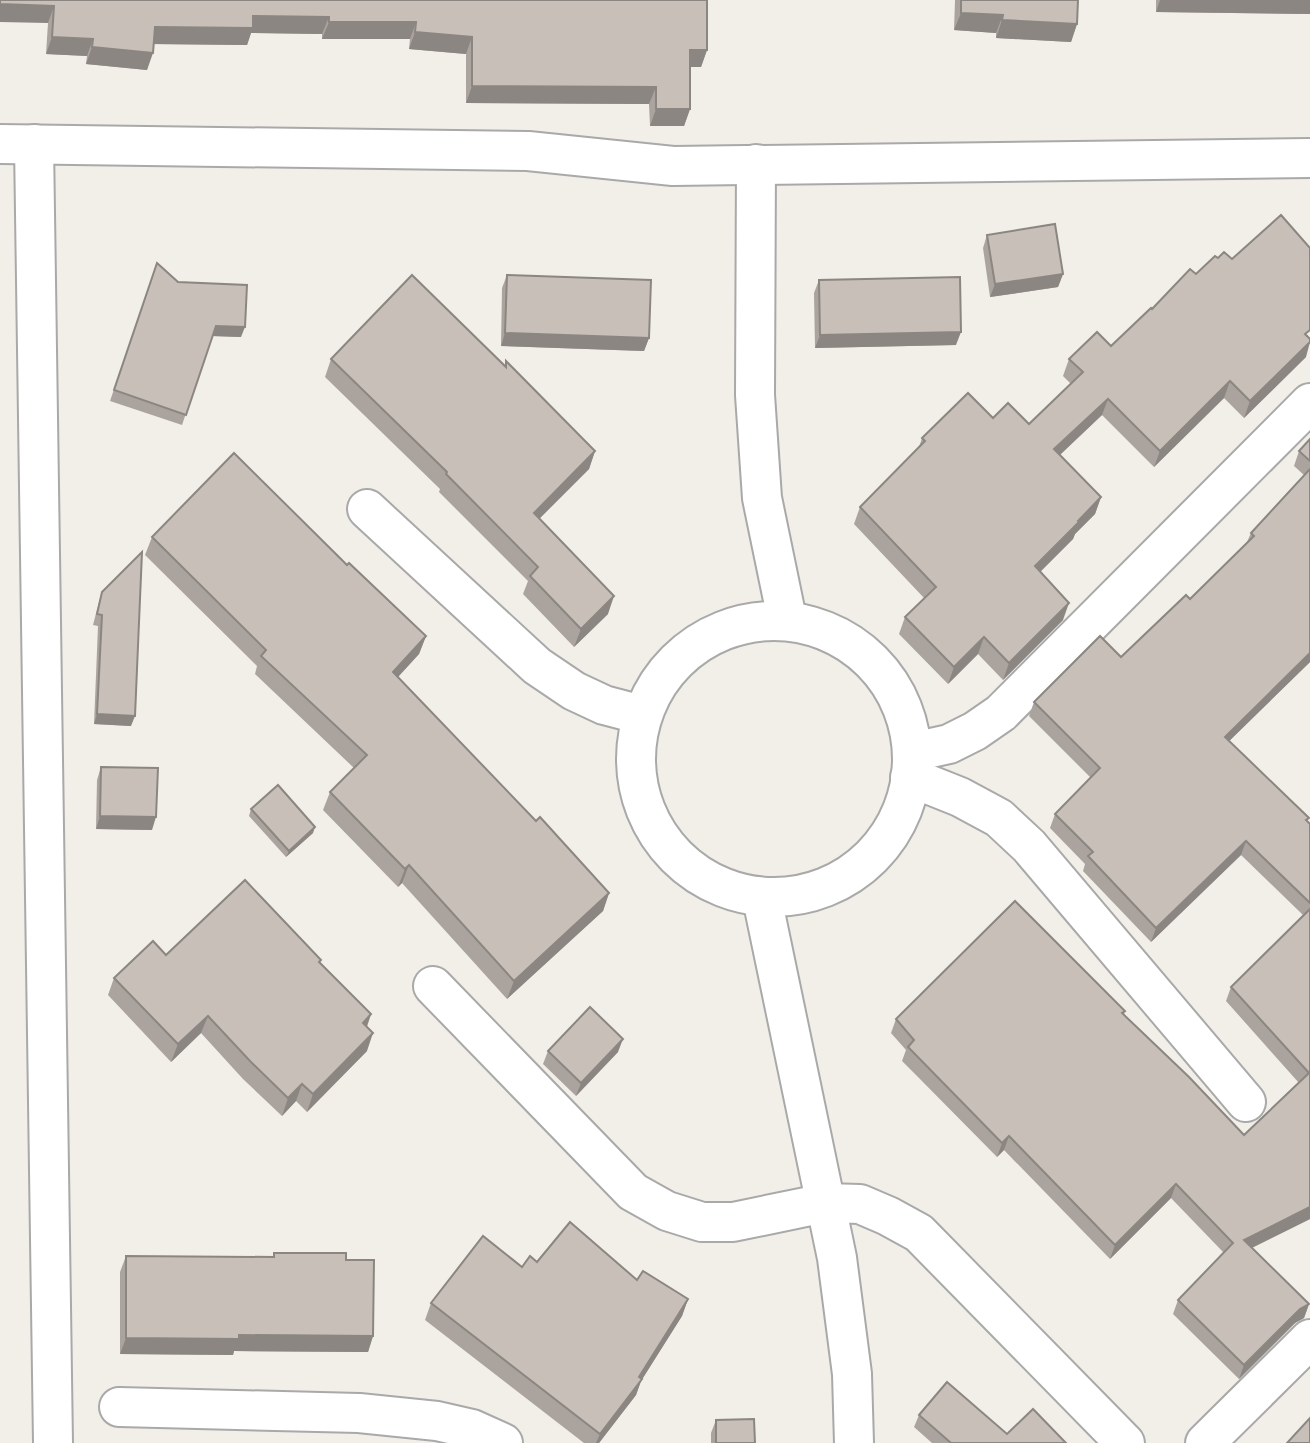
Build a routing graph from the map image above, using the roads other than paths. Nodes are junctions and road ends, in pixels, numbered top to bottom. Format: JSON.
{"nodes":[{"id":1,"x":17,"y":144,"type":"edge"},
{"id":2,"x":1310,"y":158,"type":"edge"},
{"id":3,"x":756,"y":164,"type":"junction"},
{"id":4,"x":1310,"y":403,"type":"edge"},
{"id":5,"x":367,"y":509,"type":"dead end"},
{"id":6,"x":788,"y":619,"type":"junction"},
{"id":7,"x":642,"y":715,"type":"junction"},
{"id":8,"x":911,"y":764,"type":"junction"},
{"id":9,"x":762,"y":898,"type":"junction"},
{"id":10,"x":433,"y":986,"type":"dead end"},
{"id":11,"x":1246,"y":1102,"type":"dead end"},
{"id":12,"x":825,"y":1203,"type":"junction"},
{"id":13,"x":1310,"y":1339,"type":"edge"},
{"id":14,"x":119,"y":1408,"type":"dead end"},
{"id":15,"x":53,"y":1443,"type":"edge"},
{"id":16,"x":503,"y":1443,"type":"edge"},
{"id":17,"x":854,"y":1443,"type":"edge"},
{"id":18,"x":1125,"y":1443,"type":"edge"},
{"id":19,"x":1205,"y":1443,"type":"edge"}],
"edges":[{"from":1,"to":3,"type":"street"},
{"from":1,"to":15,"type":"street"},
{"from":2,"to":3,"type":"street"},
{"from":3,"to":6,"type":"street"},
{"from":4,"to":8,"type":"street"},
{"from":5,"to":7,"type":"street"},
{"from":6,"to":7,"type":"street"},
{"from":6,"to":8,"type":"street"},
{"from":7,"to":9,"type":"street"},
{"from":8,"to":9,"type":"street"},
{"from":8,"to":11,"type":"street"},
{"from":9,"to":12,"type":"street"},
{"from":10,"to":12,"type":"street"},
{"from":12,"to":17,"type":"street"},
{"from":12,"to":18,"type":"street"},
{"from":13,"to":19,"type":"street"},
{"from":14,"to":16,"type":"street"}]}
